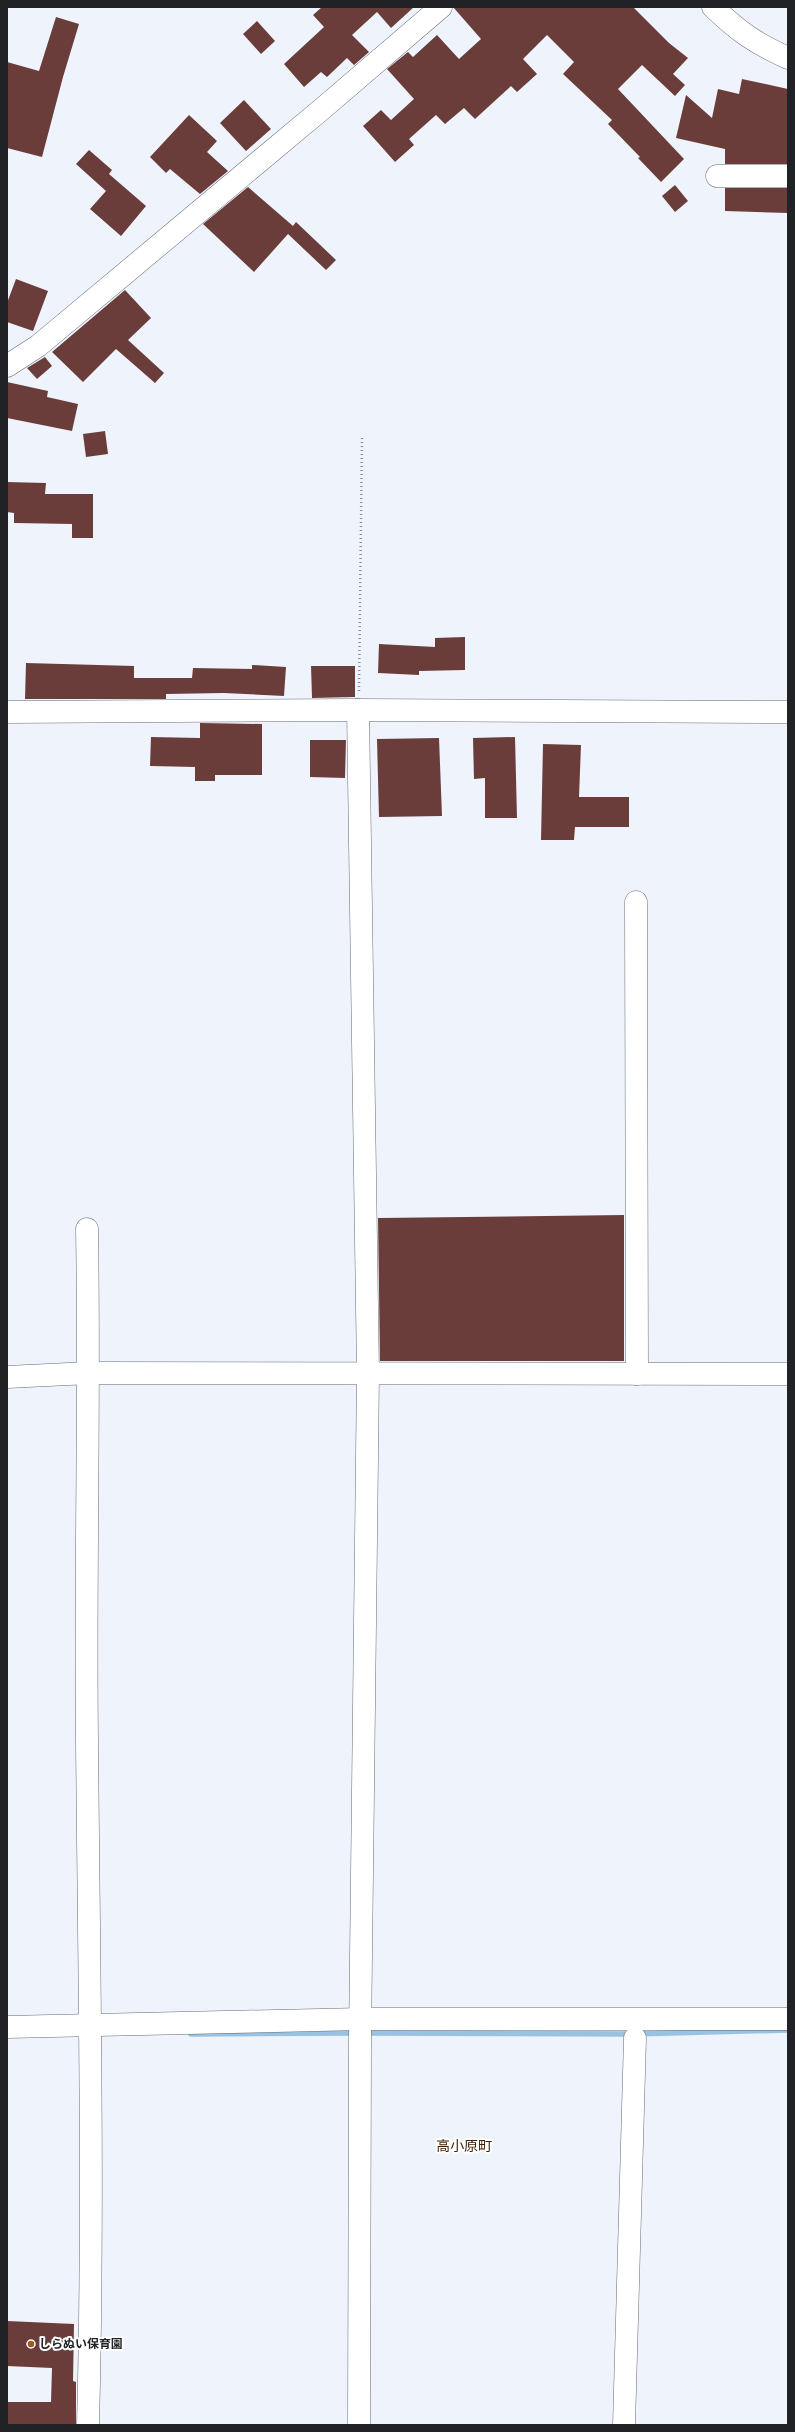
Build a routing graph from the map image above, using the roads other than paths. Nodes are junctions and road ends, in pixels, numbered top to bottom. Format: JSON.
{"nodes":[{"id":1,"x":441,"y":7,"type":"edge"},
{"id":2,"x":713,"y":7,"type":"edge"},
{"id":3,"x":788,"y":58,"type":"edge"},
{"id":4,"x":717,"y":176,"type":"dead end"},
{"id":5,"x":788,"y":176,"type":"edge"},
{"id":6,"x":7,"y":366,"type":"edge"},
{"id":7,"x":358,"y":710,"type":"junction"},
{"id":8,"x":7,"y":712,"type":"edge"},
{"id":9,"x":788,"y":712,"type":"edge"},
{"id":10,"x":636,"y":902,"type":"dead end"},
{"id":11,"x":86,"y":1229,"type":"dead end"},
{"id":12,"x":90,"y":1373,"type":"junction"},
{"id":13,"x":368,"y":1373,"type":"junction"},
{"id":14,"x":637,"y":1374,"type":"junction"},
{"id":15,"x":788,"y":1374,"type":"edge"},
{"id":16,"x":7,"y":1377,"type":"edge"},
{"id":17,"x":788,"y":2019,"type":"edge"},
{"id":18,"x":7,"y":2027,"type":"edge"},
{"id":19,"x":361,"y":2027,"type":"junction"},
{"id":20,"x":90,"y":2032,"type":"junction"},
{"id":21,"x":635,"y":2038,"type":"dead end"},
{"id":22,"x":88,"y":2425,"type":"edge"},
{"id":23,"x":359,"y":2425,"type":"edge"},
{"id":24,"x":624,"y":2425,"type":"edge"}],
"edges":[{"from":1,"to":6,"type":"street"},
{"from":2,"to":3,"type":"street"},
{"from":4,"to":5,"type":"street"},
{"from":7,"to":8,"type":"street"},
{"from":7,"to":9,"type":"street"},
{"from":7,"to":13,"type":"street"},
{"from":10,"to":14,"type":"street"},
{"from":11,"to":12,"type":"street"},
{"from":12,"to":13,"type":"street"},
{"from":12,"to":16,"type":"street"},
{"from":12,"to":20,"type":"street"},
{"from":13,"to":14,"type":"street"},
{"from":13,"to":19,"type":"street"},
{"from":14,"to":15,"type":"street"},
{"from":17,"to":19,"type":"street"},
{"from":18,"to":20,"type":"street"},
{"from":19,"to":20,"type":"street"},
{"from":19,"to":23,"type":"street"},
{"from":20,"to":22,"type":"street"},
{"from":21,"to":24,"type":"street"}]}
